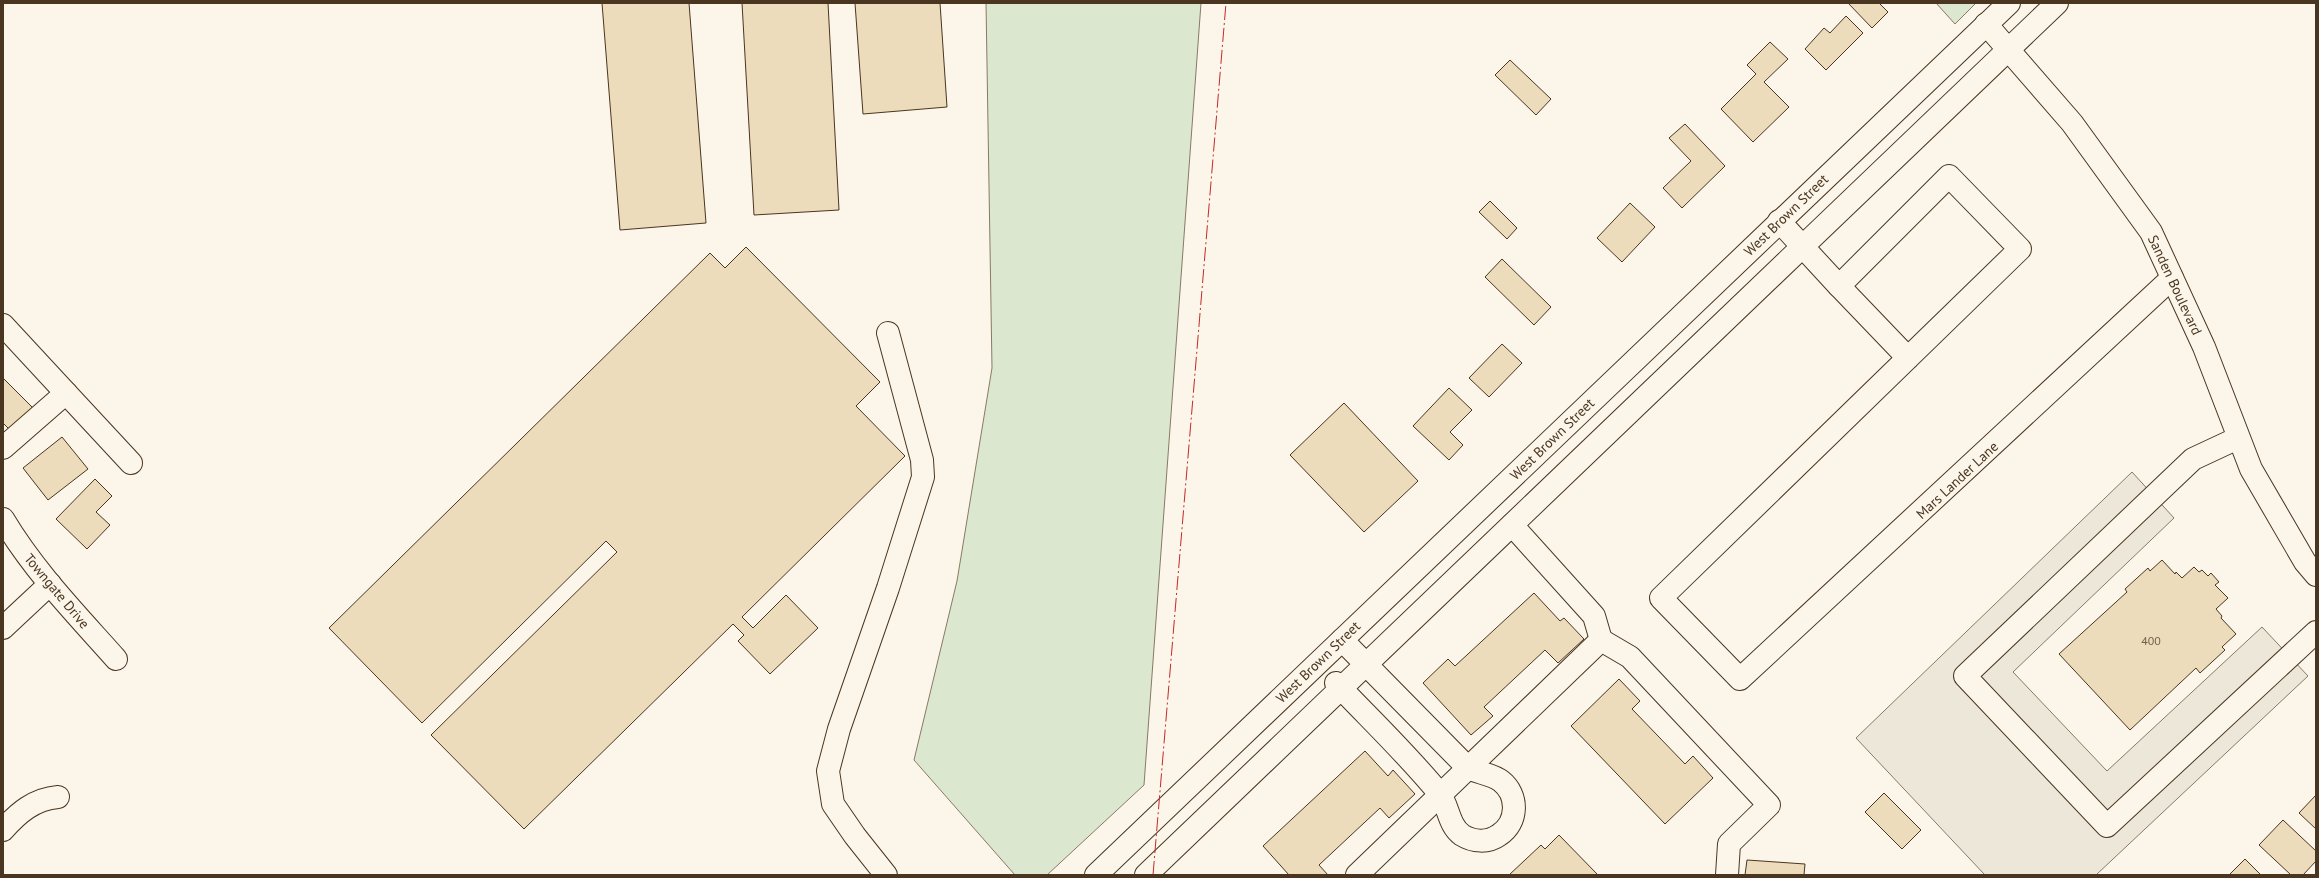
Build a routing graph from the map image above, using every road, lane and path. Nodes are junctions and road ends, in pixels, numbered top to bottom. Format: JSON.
{"nodes":[{"id":1,"x":2009,"y":3,"type":"edge"},
{"id":2,"x":2057,"y":3,"type":"edge"},
{"id":3,"x":1986,"y":24,"type":"junction"},
{"id":4,"x":2008,"y":49,"type":"junction"},
{"id":5,"x":1779,"y":221,"type":"junction"},
{"id":6,"x":1802,"y":246,"type":"junction"},
{"id":7,"x":2172,"y":278,"type":"junction"},
{"id":8,"x":1839,"y":286,"type":"junction"},
{"id":9,"x":3,"y":325,"type":"edge"},
{"id":10,"x":888,"y":333,"type":"dead end"},
{"id":11,"x":1908,"y":358,"type":"junction"},
{"id":12,"x":66,"y":393,"type":"junction"},
{"id":13,"x":1582,"y":410,"type":"junction"},
{"id":14,"x":1604,"y":436,"type":"junction"},
{"id":15,"x":2238,"y":438,"type":"junction"},
{"id":16,"x":3,"y":448,"type":"edge"},
{"id":17,"x":131,"y":463,"type":"dead end"},
{"id":18,"x":3,"y":520,"type":"edge"},
{"id":19,"x":1512,"y":525,"type":"junction"},
{"id":20,"x":2316,"y":575,"type":"edge"},
{"id":21,"x":50,"y":584,"type":"junction"},
{"id":22,"x":3,"y":628,"type":"edge"},
{"id":23,"x":2316,"y":632,"type":"edge"},
{"id":24,"x":1601,"y":640,"type":"junction"},
{"id":25,"x":1346,"y":644,"type":"junction"},
{"id":26,"x":116,"y":659,"type":"dead end"},
{"id":27,"x":1366,"y":664,"type":"junction"},
{"id":28,"x":1338,"y":685,"type":"junction"},
{"id":29,"x":1468,"y":768,"type":"junction"},
{"id":30,"x":1441,"y":795,"type":"junction"},
{"id":31,"x":58,"y":797,"type":"dead end"},
{"id":32,"x":3,"y":830,"type":"edge"},
{"id":33,"x":886,"y":875,"type":"edge"},
{"id":34,"x":1096,"y":875,"type":"edge"},
{"id":35,"x":1146,"y":875,"type":"edge"},
{"id":36,"x":1357,"y":875,"type":"edge"},
{"id":37,"x":1727,"y":875,"type":"edge"}],
"edges":[{"from":1,"to":3,"type":"main road","name":"West Brown Street"},
{"from":2,"to":4,"type":"main road"},
{"from":3,"to":4,"type":"main road","name":"Sanden Boulevard"},
{"from":3,"to":5,"type":"main road","name":"West Brown Street"},
{"from":4,"to":6,"type":"main road"},
{"from":4,"to":7,"type":"main road","name":"Sanden Boulevard"},
{"from":5,"to":6,"type":"main road"},
{"from":5,"to":13,"type":"main road","name":"West Brown Street"},
{"from":6,"to":8,"type":"main road"},
{"from":6,"to":14,"type":"main road"},
{"from":7,"to":11,"type":"main road","name":"Mars Lander Lane"},
{"from":7,"to":15,"type":"main road","name":"Sanden Boulevard"},
{"from":8,"to":11,"type":"main road"},
{"from":8,"to":11,"type":"main road"},
{"from":9,"to":12,"type":"main road"},
{"from":10,"to":33,"type":"main road"},
{"from":12,"to":16,"type":"main road"},
{"from":12,"to":17,"type":"main road"},
{"from":13,"to":14,"type":"main road"},
{"from":13,"to":25,"type":"main road","name":"West Brown Street"},
{"from":14,"to":19,"type":"main road"},
{"from":15,"to":20,"type":"main road","name":"Sanden Boulevard"},
{"from":15,"to":23,"type":"main road"},
{"from":18,"to":21,"type":"main road","name":"Towngate Drive"},
{"from":19,"to":24,"type":"main road"},
{"from":19,"to":27,"type":"main road"},
{"from":21,"to":22,"type":"main road"},
{"from":21,"to":26,"type":"main road","name":"Towngate Drive"},
{"from":24,"to":29,"type":"main road"},
{"from":24,"to":37,"type":"main road"},
{"from":25,"to":27,"type":"main road"},
{"from":25,"to":28,"type":"main road"},
{"from":25,"to":34,"type":"main road","name":"West Brown Street"},
{"from":27,"to":28,"type":"main road"},
{"from":27,"to":29,"type":"main road"},
{"from":28,"to":30,"type":"main road"},
{"from":28,"to":35,"type":"main road"},
{"from":29,"to":30,"type":"main road"},
{"from":29,"to":30,"type":"main road"},
{"from":30,"to":36,"type":"main road"},
{"from":31,"to":32,"type":"main road"}]}
